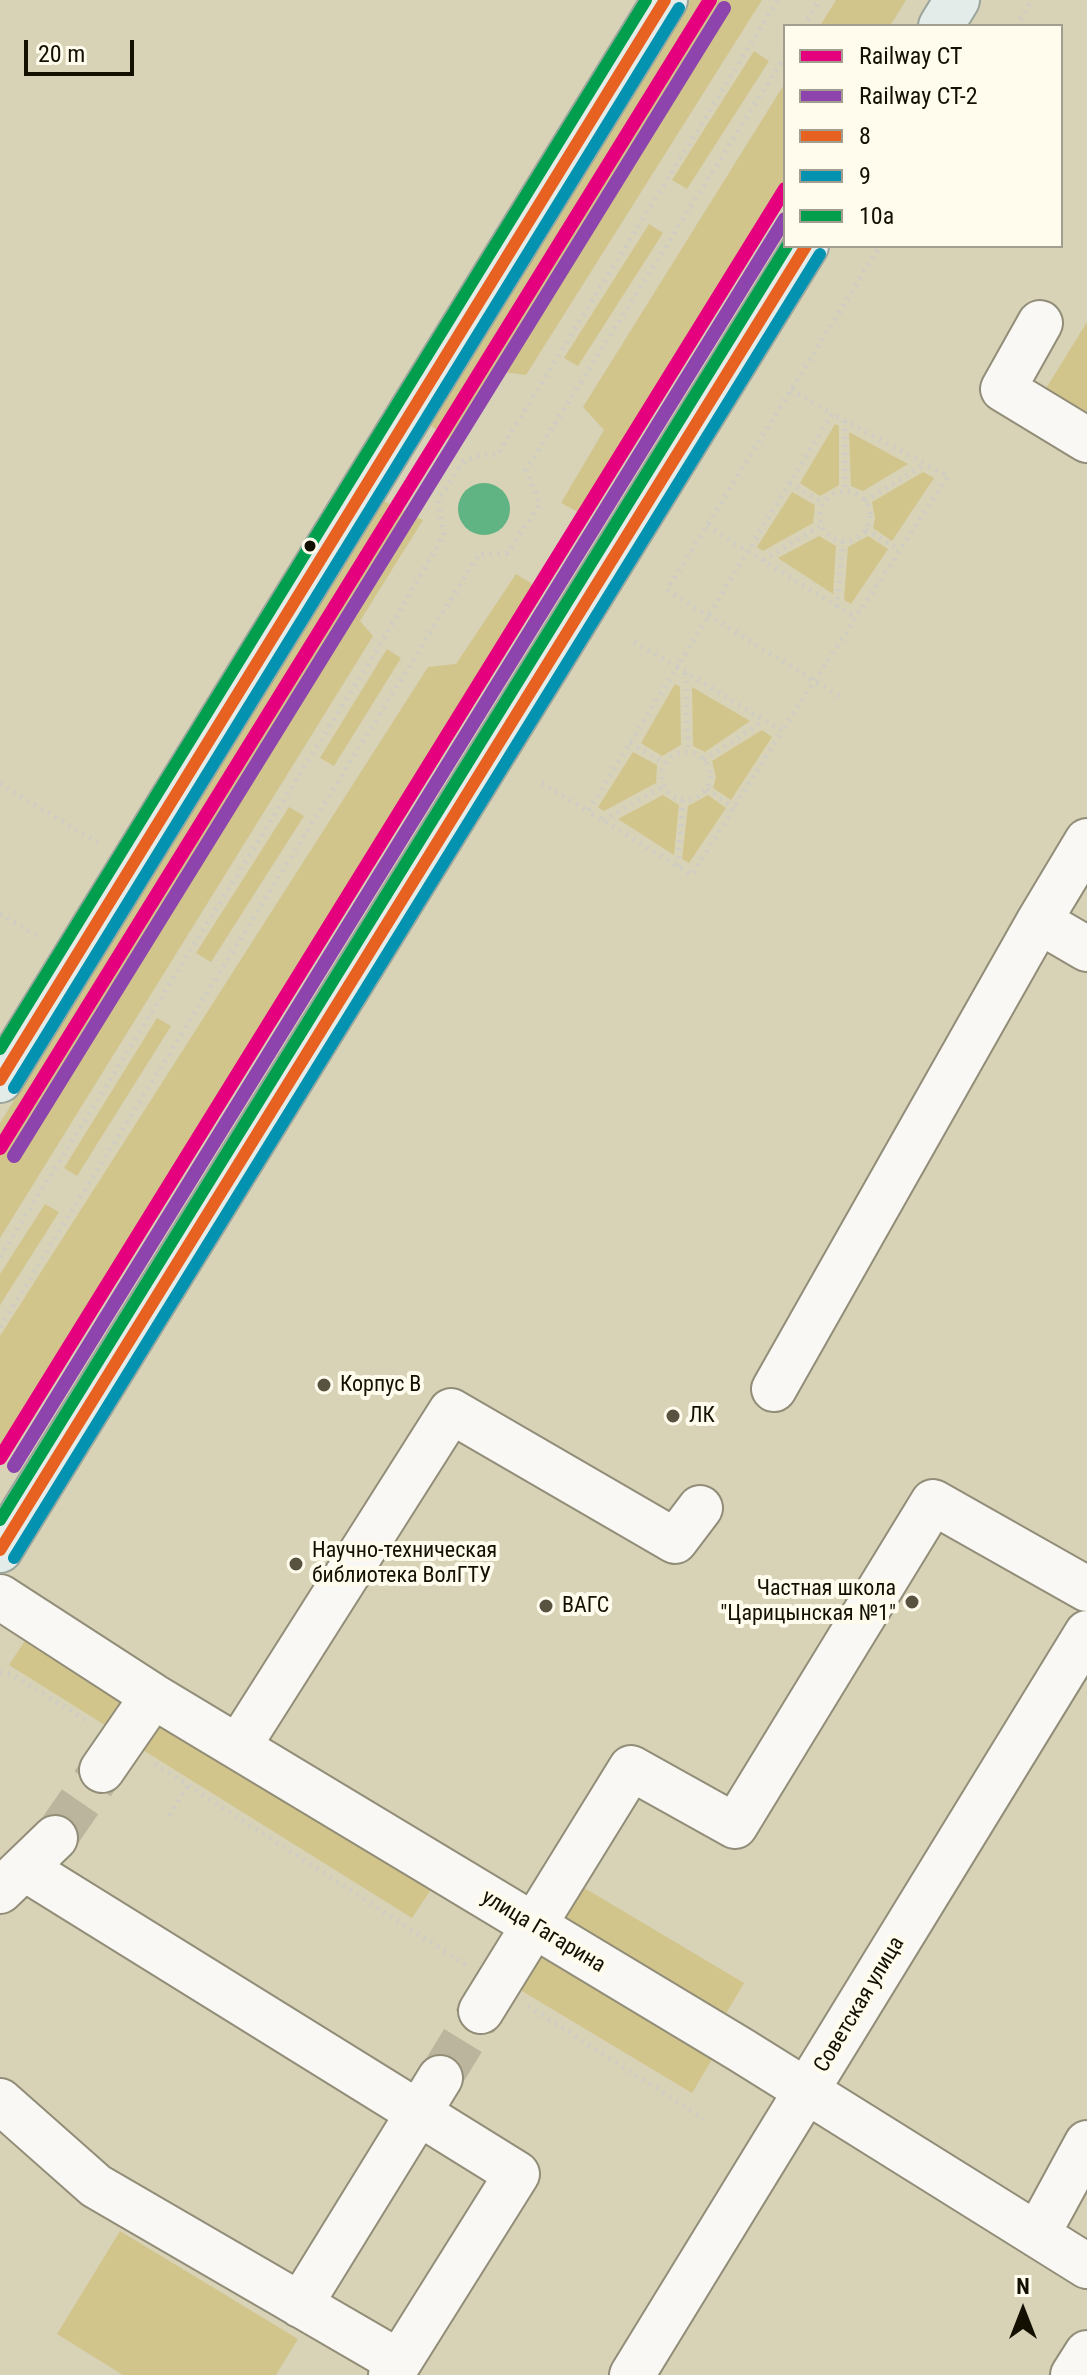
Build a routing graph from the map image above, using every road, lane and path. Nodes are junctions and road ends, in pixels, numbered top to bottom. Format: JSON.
{"nodes":[{"id":1,"x":665,"y":0,"type":"edge"},
{"id":2,"x":778,"y":0,"type":"edge"},
{"id":3,"x":820,"y":0,"type":"edge"},
{"id":4,"x":957,"y":0,"type":"edge"},
{"id":5,"x":1032,"y":0,"type":"edge"},
{"id":6,"x":804,"y":24,"type":"edge"},
{"id":7,"x":942,"y":24,"type":"edge"},
{"id":8,"x":1017,"y":24,"type":"edge"},
{"id":9,"x":783,"y":59,"type":"edge"},
{"id":10,"x":805,"y":248,"type":"edge"},
{"id":11,"x":879,"y":248,"type":"edge"},
{"id":12,"x":1040,"y":323,"type":"dead end"},
{"id":13,"x":791,"y":390,"type":"junction"},
{"id":14,"x":832,"y":414,"type":"junction"},
{"id":15,"x":845,"y":421,"type":"junction"},
{"id":16,"x":1087,"y":440,"type":"edge"},
{"id":17,"x":925,"y":464,"type":"junction"},
{"id":18,"x":790,"y":483,"type":"junction"},
{"id":19,"x":845,"y":491,"type":"junction"},
{"id":20,"x":865,"y":501,"type":"junction"},
{"id":21,"x":823,"y":503,"type":"junction"},
{"id":22,"x":822,"y":525,"type":"junction"},
{"id":23,"x":707,"y":526,"type":"junction"},
{"id":24,"x":866,"y":529,"type":"junction"},
{"id":25,"x":843,"y":540,"type":"junction"},
{"id":26,"x":899,"y":550,"type":"junction"},
{"id":27,"x":748,"y":551,"type":"junction"},
{"id":28,"x":763,"y":560,"type":"junction"},
{"id":29,"x":837,"y":607,"type":"junction"},
{"id":30,"x":709,"y":616,"type":"junction"},
{"id":31,"x":855,"y":617,"type":"junction"},
{"id":32,"x":634,"y":642,"type":"dead end"},
{"id":33,"x":677,"y":667,"type":"junction"},
{"id":34,"x":686,"y":673,"type":"junction"},
{"id":35,"x":813,"y":680,"type":"junction"},
{"id":36,"x":839,"y":696,"type":"dead end"},
{"id":37,"x":764,"y":721,"type":"junction"},
{"id":38,"x":782,"y":731,"type":"junction"},
{"id":39,"x":630,"y":743,"type":"junction"},
{"id":40,"x":688,"y":752,"type":"junction"},
{"id":41,"x":704,"y":760,"type":"junction"},
{"id":42,"x":665,"y":763,"type":"junction"},
{"id":43,"x":542,"y":783,"type":"dead end"},
{"id":44,"x":0,"y":784,"type":"edge"},
{"id":45,"x":664,"y":786,"type":"junction"},
{"id":46,"x":707,"y":789,"type":"junction"},
{"id":47,"x":683,"y":800,"type":"junction"},
{"id":48,"x":734,"y":808,"type":"junction"},
{"id":49,"x":588,"y":811,"type":"junction"},
{"id":50,"x":603,"y":820,"type":"junction"},
{"id":51,"x":1087,"y":841,"type":"edge"},
{"id":52,"x":102,"y":845,"type":"dead end"},
{"id":53,"x":678,"y":866,"type":"junction"},
{"id":54,"x":0,"y":914,"type":"edge"},
{"id":55,"x":1039,"y":921,"type":"junction"},
{"id":56,"x":43,"y":940,"type":"dead end"},
{"id":57,"x":1087,"y":949,"type":"edge"},
{"id":58,"x":0,"y":1080,"type":"edge"},
{"id":59,"x":0,"y":1257,"type":"edge"},
{"id":60,"x":0,"y":1327,"type":"edge"},
{"id":61,"x":774,"y":1389,"type":"dead end"},
{"id":62,"x":700,"y":1508,"type":"dead end"},
{"id":63,"x":0,"y":1550,"type":"edge"},
{"id":64,"x":1087,"y":1589,"type":"edge"},
{"id":65,"x":0,"y":1597,"type":"edge"},
{"id":66,"x":1087,"y":1633,"type":"edge"},
{"id":67,"x":0,"y":1673,"type":"edge"},
{"id":68,"x":153,"y":1696,"type":"junction"},
{"id":69,"x":238,"y":1747,"type":"junction"},
{"id":70,"x":112,"y":1756,"type":"junction"},
{"id":71,"x":188,"y":1785,"type":"junction"},
{"id":72,"x":169,"y":1815,"type":"dead end"},
{"id":73,"x":55,"y":1838,"type":"tunnel mouth"},
{"id":74,"x":12,"y":1880,"type":"edge"},
{"id":75,"x":534,"y":1926,"type":"junction"},
{"id":76,"x":489,"y":1998,"type":"junction"},
{"id":77,"x":807,"y":2092,"type":"junction"},
{"id":78,"x":430,"y":2095,"type":"junction"},
{"id":79,"x":0,"y":2101,"type":"edge"},
{"id":80,"x":704,"y":2119,"type":"dead end"},
{"id":81,"x":1087,"y":2143,"type":"edge"},
{"id":82,"x":1037,"y":2235,"type":"junction"},
{"id":83,"x":1087,"y":2266,"type":"edge"},
{"id":84,"x":300,"y":2305,"type":"junction"},
{"id":85,"x":1087,"y":2353,"type":"edge"},
{"id":86,"x":395,"y":2369,"type":"edge"},
{"id":87,"x":632,"y":2375,"type":"edge"},
{"id":88,"x":1073,"y":2375,"type":"edge"}],
"edges":[{"from":1,"to":58,"type":"main road"},
{"from":2,"to":59,"type":"path"},
{"from":3,"to":6,"type":"path"},
{"from":4,"to":7,"type":"main road"},
{"from":5,"to":8,"type":"path"},
{"from":9,"to":60,"type":"path"},
{"from":10,"to":63,"type":"main road"},
{"from":11,"to":13,"type":"path"},
{"from":12,"to":16,"type":"street"},
{"from":13,"to":14,"type":"path"},
{"from":13,"to":23,"type":"path"},
{"from":14,"to":15,"type":"path"},
{"from":14,"to":18,"type":"path"},
{"from":15,"to":17,"type":"path"},
{"from":15,"to":19,"type":"path"},
{"from":17,"to":20,"type":"path"},
{"from":17,"to":26,"type":"path"},
{"from":18,"to":21,"type":"path"},
{"from":18,"to":27,"type":"path"},
{"from":19,"to":20,"type":"path"},
{"from":19,"to":21,"type":"path"},
{"from":20,"to":24,"type":"path"},
{"from":21,"to":22,"type":"path"},
{"from":22,"to":25,"type":"path"},
{"from":22,"to":28,"type":"path"},
{"from":23,"to":27,"type":"path"},
{"from":23,"to":30,"type":"path"},
{"from":24,"to":25,"type":"path"},
{"from":24,"to":26,"type":"path"},
{"from":25,"to":29,"type":"path"},
{"from":26,"to":31,"type":"path"},
{"from":27,"to":28,"type":"path"},
{"from":27,"to":30,"type":"path"},
{"from":28,"to":29,"type":"path"},
{"from":29,"to":31,"type":"path"},
{"from":30,"to":33,"type":"path"},
{"from":30,"to":35,"type":"path"},
{"from":31,"to":35,"type":"path"},
{"from":32,"to":33,"type":"path"},
{"from":33,"to":34,"type":"path"},
{"from":33,"to":39,"type":"path"},
{"from":34,"to":37,"type":"path"},
{"from":34,"to":40,"type":"path"},
{"from":35,"to":36,"type":"path"},
{"from":35,"to":38,"type":"path"},
{"from":37,"to":38,"type":"path"},
{"from":37,"to":41,"type":"path"},
{"from":38,"to":48,"type":"path"},
{"from":39,"to":42,"type":"path"},
{"from":39,"to":49,"type":"path"},
{"from":40,"to":41,"type":"path"},
{"from":40,"to":42,"type":"path"},
{"from":41,"to":46,"type":"path"},
{"from":42,"to":45,"type":"path"},
{"from":43,"to":49,"type":"path"},
{"from":44,"to":52,"type":"path"},
{"from":45,"to":47,"type":"path"},
{"from":45,"to":50,"type":"path"},
{"from":46,"to":47,"type":"path"},
{"from":46,"to":48,"type":"path"},
{"from":47,"to":53,"type":"path"},
{"from":48,"to":53,"type":"path"},
{"from":49,"to":50,"type":"path"},
{"from":50,"to":53,"type":"path"},
{"from":51,"to":55,"type":"street"},
{"from":54,"to":56,"type":"path"},
{"from":55,"to":57,"type":"street"},
{"from":55,"to":61,"type":"street"},
{"from":62,"to":69,"type":"street"},
{"from":64,"to":75,"type":"street"},
{"from":65,"to":68,"type":"street","name":"улица Гагарина"},
{"from":66,"to":77,"type":"street","name":"Советская улица"},
{"from":67,"to":70,"type":"path"},
{"from":68,"to":69,"type":"street","name":"улица Гагарина"},
{"from":68,"to":70,"type":"street"},
{"from":69,"to":75,"type":"street","name":"улица Гагарина"},
{"from":70,"to":71,"type":"path"},
{"from":71,"to":72,"type":"path"},
{"from":71,"to":76,"type":"path"},
{"from":73,"to":74,"type":"street"},
{"from":74,"to":78,"type":"street"},
{"from":75,"to":76,"type":"street"},
{"from":75,"to":77,"type":"street","name":"улица Гагарина"},
{"from":76,"to":80,"type":"path"},
{"from":77,"to":82,"type":"street","name":"улица Гагарина"},
{"from":77,"to":87,"type":"street","name":"Советская улица"},
{"from":78,"to":84,"type":"street"},
{"from":78,"to":86,"type":"street"},
{"from":79,"to":84,"type":"street"},
{"from":81,"to":82,"type":"street"},
{"from":82,"to":83,"type":"street","name":"улица Гагарина"},
{"from":84,"to":86,"type":"street"},
{"from":85,"to":88,"type":"street"}]}
